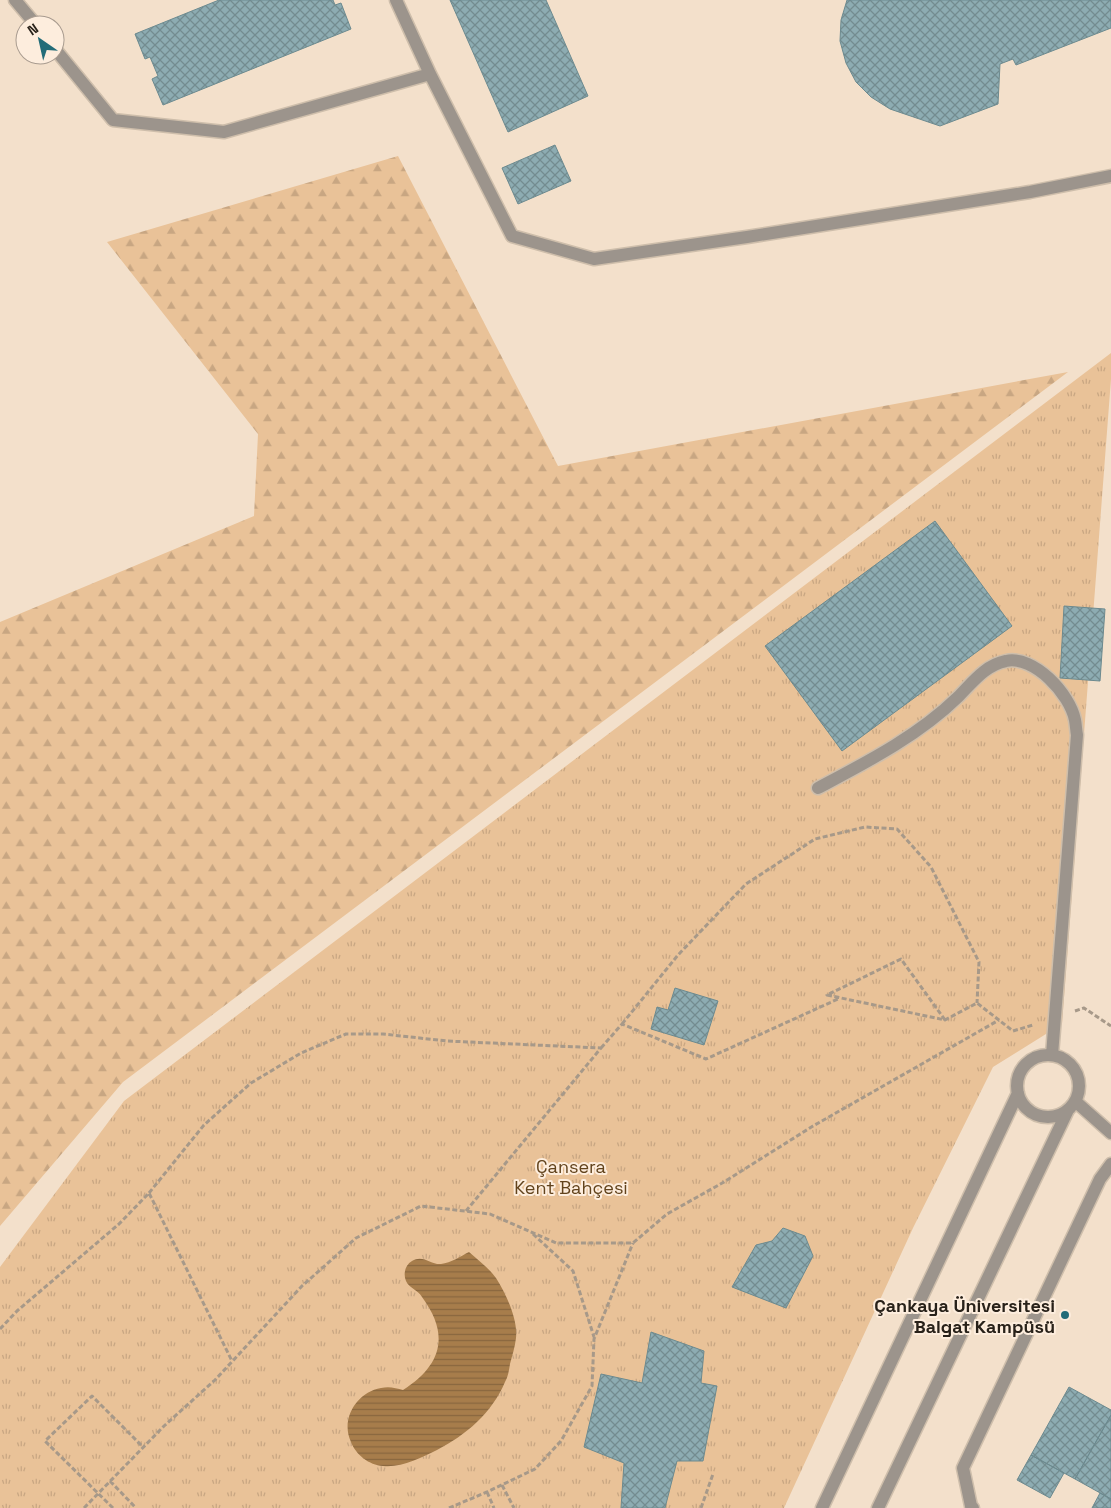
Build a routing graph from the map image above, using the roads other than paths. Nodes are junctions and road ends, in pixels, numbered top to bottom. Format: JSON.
{"nodes":[{"id":1,"x":15,"y":0,"type":"edge"},
{"id":2,"x":396,"y":0,"type":"edge"},
{"id":3,"x":28,"y":15,"type":"edge"},
{"id":4,"x":65,"y":61,"type":"edge"},
{"id":5,"x":430,"y":74,"type":"junction"},
{"id":6,"x":1111,"y":176,"type":"edge"},
{"id":7,"x":818,"y":788,"type":"dead end"},
{"id":8,"x":1052,"y":1055,"type":"junction"},
{"id":9,"x":1018,"y":1093,"type":"junction"},
{"id":10,"x":1072,"y":1106,"type":"junction"},
{"id":11,"x":1111,"y":1133,"type":"edge"},
{"id":12,"x":1111,"y":1164,"type":"edge"},
{"id":13,"x":822,"y":1508,"type":"edge"},
{"id":14,"x":878,"y":1508,"type":"edge"},
{"id":15,"x":973,"y":1508,"type":"edge"}],
"edges":[{"from":1,"to":3,"type":"street"},
{"from":2,"to":5,"type":"street"},
{"from":4,"to":5,"type":"street"},
{"from":5,"to":6,"type":"street"},
{"from":7,"to":8,"type":"street"},
{"from":8,"to":9,"type":"street"},
{"from":8,"to":10,"type":"street"},
{"from":9,"to":10,"type":"street"},
{"from":9,"to":13,"type":"street"},
{"from":10,"to":11,"type":"street"},
{"from":10,"to":14,"type":"street"},
{"from":12,"to":15,"type":"street"}]}
